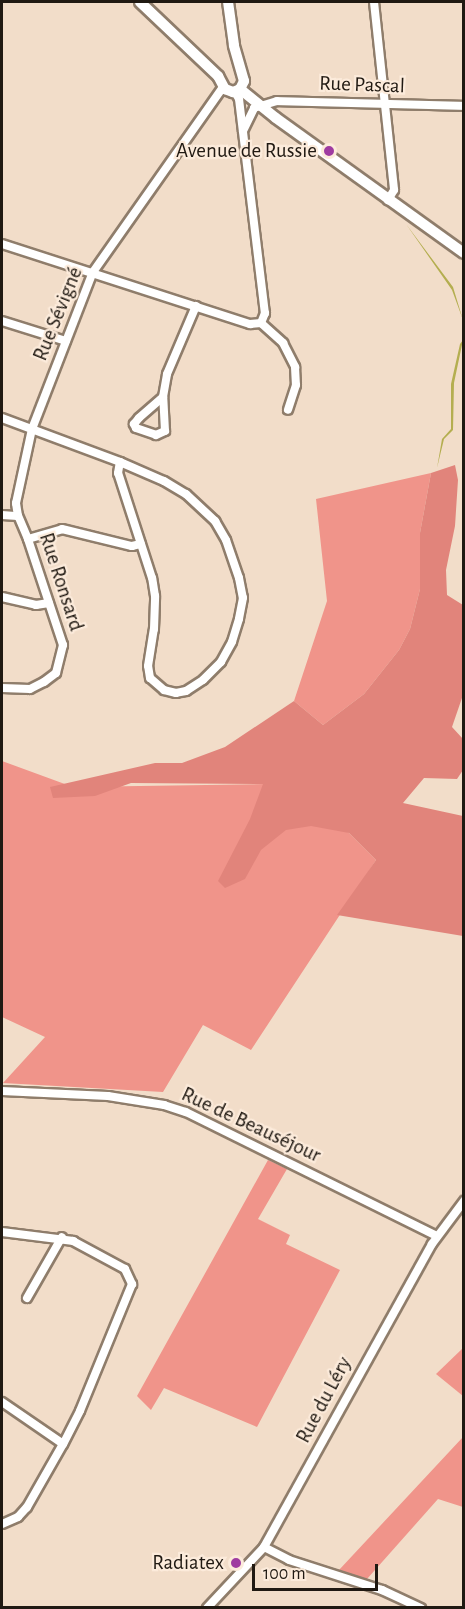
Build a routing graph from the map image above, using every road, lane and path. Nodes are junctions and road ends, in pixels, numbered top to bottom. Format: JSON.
{"nodes":[{"id":1,"x":140,"y":2,"type":"edge"},
{"id":2,"x":228,"y":2,"type":"edge"},
{"id":3,"x":374,"y":2,"type":"edge"},
{"id":4,"x":228,"y":77,"type":"junction"},
{"id":5,"x":238,"y":90,"type":"junction"},
{"id":6,"x":385,"y":104,"type":"junction"},
{"id":7,"x":261,"y":106,"type":"junction"},
{"id":8,"x":464,"y":106,"type":"edge"},
{"id":9,"x":243,"y":131,"type":"junction"},
{"id":10,"x":388,"y":200,"type":"junction"},
{"id":11,"x":2,"y":244,"type":"edge"},
{"id":12,"x":464,"y":254,"type":"edge"},
{"id":13,"x":93,"y":272,"type":"junction"},
{"id":14,"x":196,"y":306,"type":"junction"},
{"id":15,"x":2,"y":321,"type":"edge"},
{"id":16,"x":261,"y":323,"type":"junction"},
{"id":17,"x":66,"y":341,"type":"junction"},
{"id":18,"x":163,"y":397,"type":"junction"},
{"id":19,"x":288,"y":410,"type":"dead end"},
{"id":20,"x":2,"y":418,"type":"edge"},
{"id":21,"x":32,"y":429,"type":"junction"},
{"id":22,"x":120,"y":462,"type":"junction"},
{"id":23,"x":2,"y":515,"type":"edge"},
{"id":24,"x":18,"y":516,"type":"junction"},
{"id":25,"x":28,"y":539,"type":"junction"},
{"id":26,"x":141,"y":543,"type":"junction"},
{"id":27,"x":2,"y":597,"type":"edge"},
{"id":28,"x":49,"y":603,"type":"junction"},
{"id":29,"x":2,"y":688,"type":"edge"},
{"id":30,"x":2,"y":1091,"type":"edge"},
{"id":31,"x":464,"y":1201,"type":"edge"},
{"id":32,"x":2,"y":1232,"type":"edge"},
{"id":33,"x":437,"y":1236,"type":"junction"},
{"id":34,"x":62,"y":1237,"type":"junction"},
{"id":35,"x":27,"y":1298,"type":"dead end"},
{"id":36,"x":2,"y":1402,"type":"edge"},
{"id":37,"x":63,"y":1444,"type":"junction"},
{"id":38,"x":2,"y":1524,"type":"edge"},
{"id":39,"x":264,"y":1547,"type":"junction"},
{"id":40,"x":207,"y":1608,"type":"edge"},
{"id":41,"x":421,"y":1608,"type":"edge"}],
"edges":[{"from":1,"to":4,"type":"street"},
{"from":2,"to":4,"type":"street"},
{"from":3,"to":6,"type":"street"},
{"from":4,"to":5,"type":"street"},
{"from":4,"to":5,"type":"street"},
{"from":4,"to":13,"type":"street","name":"Rue Sévigné"},
{"from":5,"to":7,"type":"street"},
{"from":5,"to":9,"type":"street"},
{"from":6,"to":7,"type":"street","name":"Rue Pascal"},
{"from":6,"to":8,"type":"street","name":"Rue Pascal"},
{"from":6,"to":10,"type":"street"},
{"from":7,"to":9,"type":"street"},
{"from":7,"to":10,"type":"street"},
{"from":9,"to":16,"type":"street"},
{"from":10,"to":12,"type":"street"},
{"from":11,"to":13,"type":"street"},
{"from":13,"to":14,"type":"street"},
{"from":13,"to":17,"type":"street","name":"Rue Sévigné"},
{"from":14,"to":16,"type":"street"},
{"from":14,"to":18,"type":"street"},
{"from":15,"to":17,"type":"street"},
{"from":16,"to":19,"type":"street"},
{"from":17,"to":21,"type":"street","name":"Rue Sévigné"},
{"from":18,"to":18,"type":"street"},
{"from":20,"to":21,"type":"street"},
{"from":21,"to":22,"type":"street"},
{"from":21,"to":24,"type":"street","name":"Rue Sévigné"},
{"from":22,"to":26,"type":"street"},
{"from":22,"to":26,"type":"street"},
{"from":23,"to":24,"type":"street"},
{"from":24,"to":25,"type":"street","name":"Rue Ronsard"},
{"from":25,"to":26,"type":"street"},
{"from":25,"to":28,"type":"street","name":"Rue Ronsard"},
{"from":27,"to":28,"type":"street"},
{"from":28,"to":29,"type":"street","name":"Rue Ronsard"},
{"from":30,"to":33,"type":"street","name":"Rue de Beauséjour"},
{"from":31,"to":33,"type":"street","name":"Rue du Léry"},
{"from":32,"to":34,"type":"street"},
{"from":33,"to":39,"type":"street","name":"Rue du Léry"},
{"from":34,"to":35,"type":"street"},
{"from":34,"to":37,"type":"street"},
{"from":36,"to":37,"type":"street"},
{"from":37,"to":38,"type":"street"},
{"from":39,"to":40,"type":"street","name":"Rue du Léry"},
{"from":39,"to":41,"type":"street"}]}
